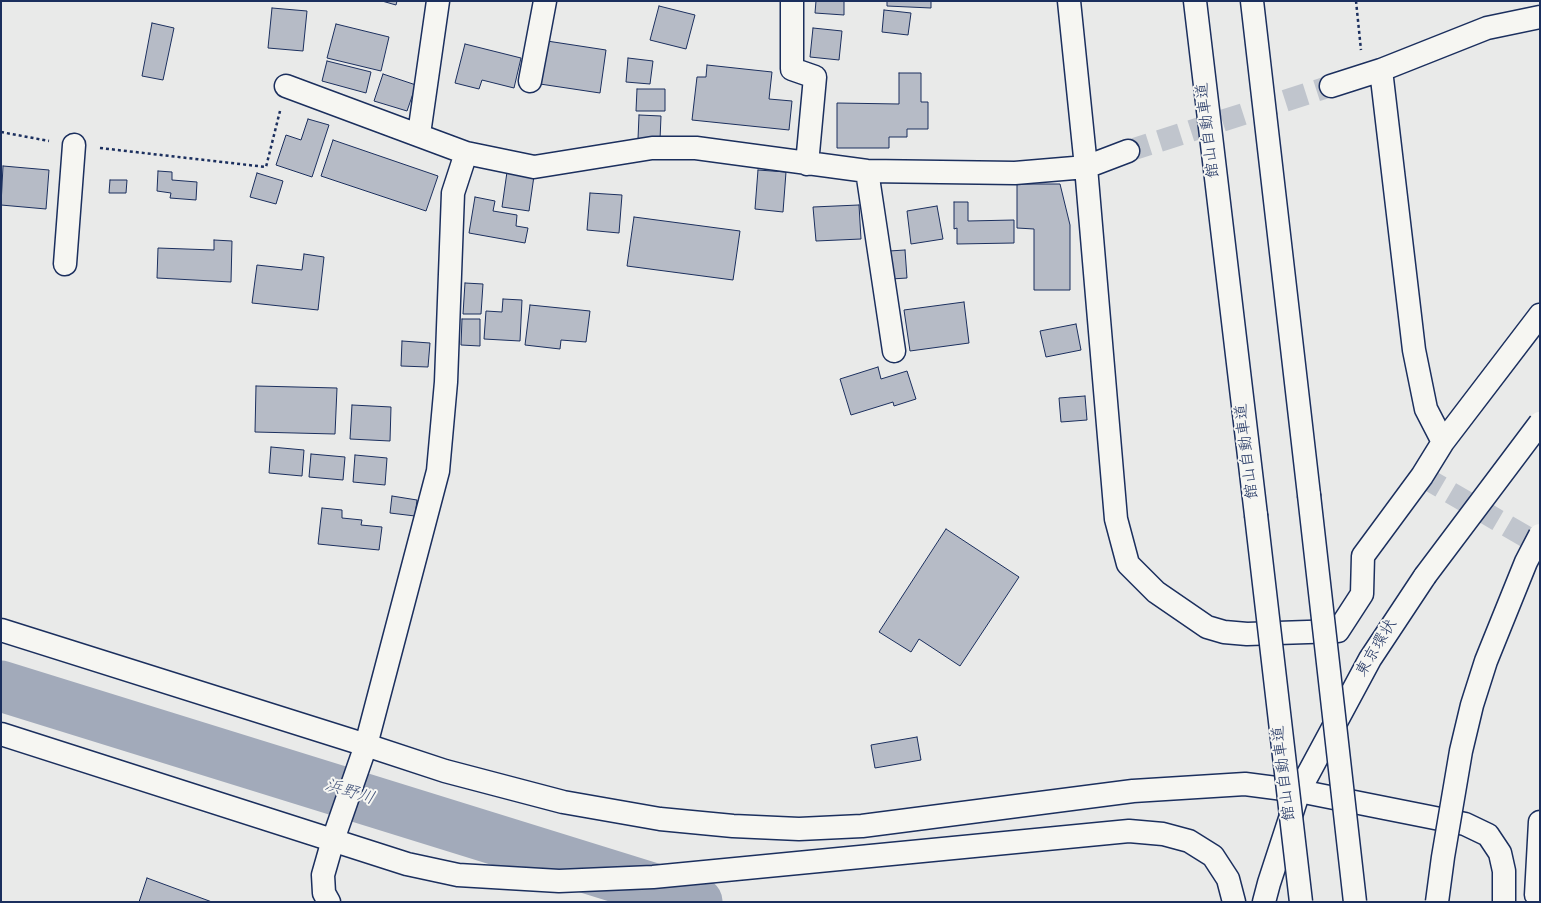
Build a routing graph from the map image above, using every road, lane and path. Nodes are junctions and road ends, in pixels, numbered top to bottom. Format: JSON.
{"nodes":[{"id":1,"x":438,"y":1,"type":"edge"},
{"id":2,"x":545,"y":1,"type":"edge"},
{"id":3,"x":792,"y":1,"type":"edge"},
{"id":4,"x":1069,"y":1,"type":"edge"},
{"id":5,"x":1195,"y":1,"type":"edge"},
{"id":6,"x":1252,"y":1,"type":"edge"},
{"id":7,"x":1356,"y":1,"type":"edge"},
{"id":8,"x":1540,"y":17,"type":"edge"},
{"id":9,"x":1372,"y":73,"type":"junction"},
{"id":10,"x":530,"y":81,"type":"dead end"},
{"id":11,"x":286,"y":86,"type":"joint"},
{"id":12,"x":1331,"y":86,"type":"tunnel mouth"},
{"id":13,"x":1,"y":132,"type":"edge"},
{"id":14,"x":419,"y":134,"type":"junction"},
{"id":15,"x":74,"y":146,"type":"junction"},
{"id":16,"x":1128,"y":151,"type":"tunnel mouth"},
{"id":17,"x":466,"y":153,"type":"junction"},
{"id":18,"x":807,"y":164,"type":"junction"},
{"id":19,"x":1086,"y":167,"type":"junction"},
{"id":20,"x":867,"y":172,"type":"junction"},
{"id":21,"x":65,"y":264,"type":"dead end"},
{"id":22,"x":1540,"y":316,"type":"edge"},
{"id":23,"x":894,"y":351,"type":"dead end"},
{"id":24,"x":1540,"y":423,"type":"edge"},
{"id":25,"x":1443,"y":442,"type":"junction"},
{"id":26,"x":1540,"y":535,"type":"edge"},
{"id":27,"x":1,"y":630,"type":"edge"},
{"id":28,"x":1,"y":734,"type":"edge"},
{"id":29,"x":366,"y":745,"type":"junction"},
{"id":30,"x":1299,"y":791,"type":"junction"},
{"id":31,"x":1540,"y":822,"type":"edge"},
{"id":32,"x":333,"y":840,"type":"junction"},
{"id":33,"x":1536,"y":895,"type":"dead end"},
{"id":34,"x":329,"y":902,"type":"edge"},
{"id":35,"x":1234,"y":902,"type":"edge"},
{"id":36,"x":1264,"y":902,"type":"edge"},
{"id":37,"x":1301,"y":902,"type":"edge"},
{"id":38,"x":1355,"y":902,"type":"edge"},
{"id":39,"x":1437,"y":902,"type":"edge"},
{"id":40,"x":1504,"y":902,"type":"edge"}],
"edges":[{"from":1,"to":14,"type":"main road"},
{"from":2,"to":10,"type":"main road"},
{"from":3,"to":18,"type":"main road"},
{"from":4,"to":19,"type":"main road"},
{"from":5,"to":37,"type":"main road","name":"館山自動車道","bridge":true},
{"from":6,"to":38,"type":"main road","bridge":true},
{"from":7,"to":9,"type":"path"},
{"from":8,"to":9,"type":"main road"},
{"from":9,"to":12,"type":"main road"},
{"from":9,"to":25,"type":"main road"},
{"from":11,"to":14,"type":"main road"},
{"from":11,"to":15,"type":"path"},
{"from":13,"to":15,"type":"path"},
{"from":14,"to":17,"type":"main road"},
{"from":15,"to":21,"type":"main road"},
{"from":16,"to":19,"type":"main road"},
{"from":17,"to":18,"type":"main road"},
{"from":17,"to":29,"type":"main road"},
{"from":18,"to":20,"type":"main road"},
{"from":19,"to":20,"type":"main road"},
{"from":19,"to":25,"type":"main road"},
{"from":20,"to":23,"type":"main road"},
{"from":22,"to":25,"type":"main road"},
{"from":24,"to":30,"type":"main road","name":"東京環状","bridge":true},
{"from":26,"to":39,"type":"main road","bridge":true},
{"from":27,"to":29,"type":"main road"},
{"from":28,"to":32,"type":"main road"},
{"from":29,"to":30,"type":"main road"},
{"from":29,"to":32,"type":"main road"},
{"from":30,"to":36,"type":"main road","name":"東京環状"},
{"from":30,"to":40,"type":"main road"},
{"from":31,"to":33,"type":"main road"},
{"from":32,"to":34,"type":"main road"},
{"from":32,"to":35,"type":"main road"}]}
